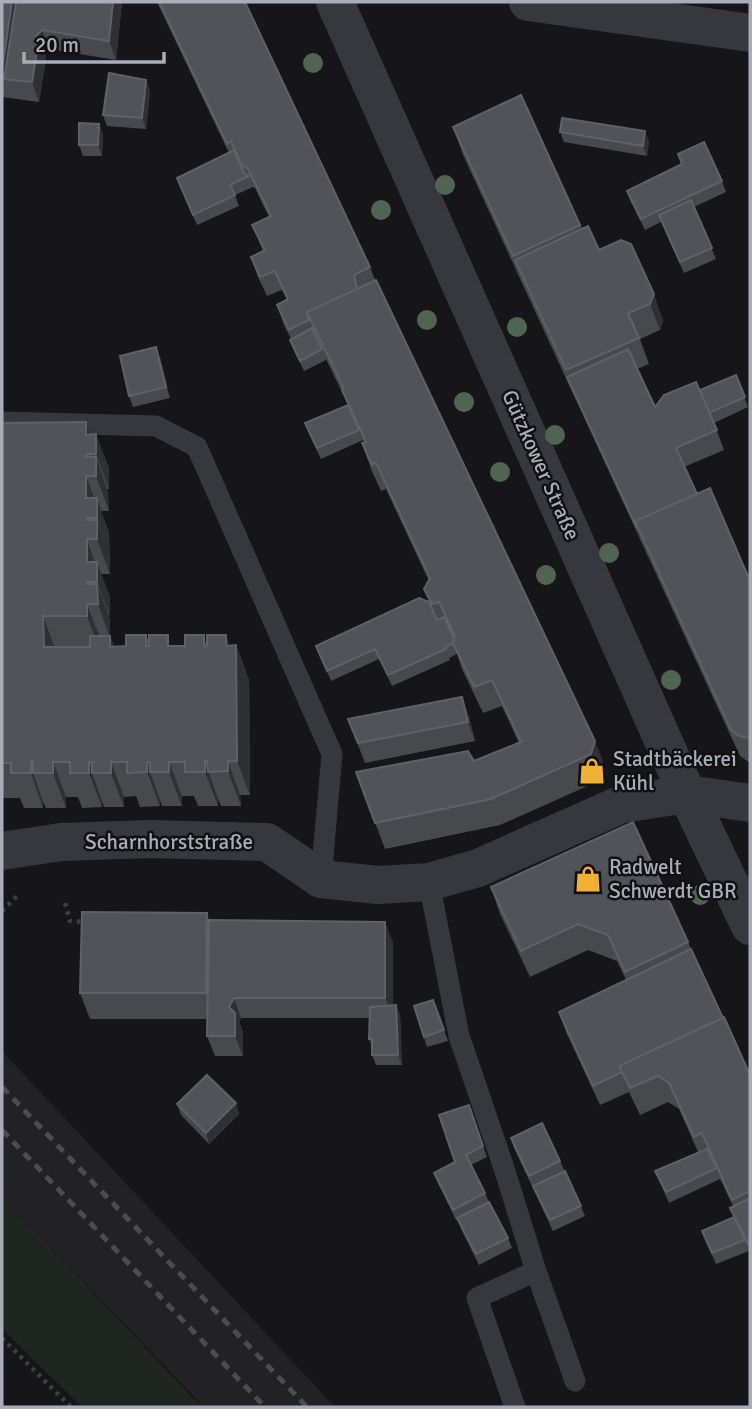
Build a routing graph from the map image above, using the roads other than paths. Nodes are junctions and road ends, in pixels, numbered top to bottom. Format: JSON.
{"nodes":[{"id":1,"x":335,"y":2,"type":"edge"},
{"id":2,"x":528,"y":2,"type":"edge"},
{"id":3,"x":750,"y":33,"type":"edge"},
{"id":4,"x":2,"y":422,"type":"edge"},
{"id":5,"x":687,"y":794,"type":"junction"},
{"id":6,"x":750,"y":803,"type":"edge"},
{"id":7,"x":2,"y":851,"type":"edge"},
{"id":8,"x":321,"y":879,"type":"junction"},
{"id":9,"x":429,"y":882,"type":"junction"},
{"id":10,"x":750,"y":926,"type":"edge"},
{"id":11,"x":537,"y":1271,"type":"junction"},
{"id":12,"x":575,"y":1381,"type":"dead end"},
{"id":13,"x":515,"y":1407,"type":"edge"}],
"edges":[{"from":1,"to":5,"type":"street","name":"Gützkower Straße"},
{"from":2,"to":3,"type":"street"},
{"from":4,"to":8,"type":"lane"},
{"from":5,"to":6,"type":"street","name":"Scharnhorststraße"},
{"from":5,"to":9,"type":"street","name":"Scharnhorststraße"},
{"from":5,"to":10,"type":"street","name":"Gützkower Straße"},
{"from":7,"to":8,"type":"street","name":"Scharnhorststraße"},
{"from":8,"to":9,"type":"street","name":"Scharnhorststraße"},
{"from":9,"to":11,"type":"lane"},
{"from":11,"to":12,"type":"lane"},
{"from":11,"to":13,"type":"lane"}]}
